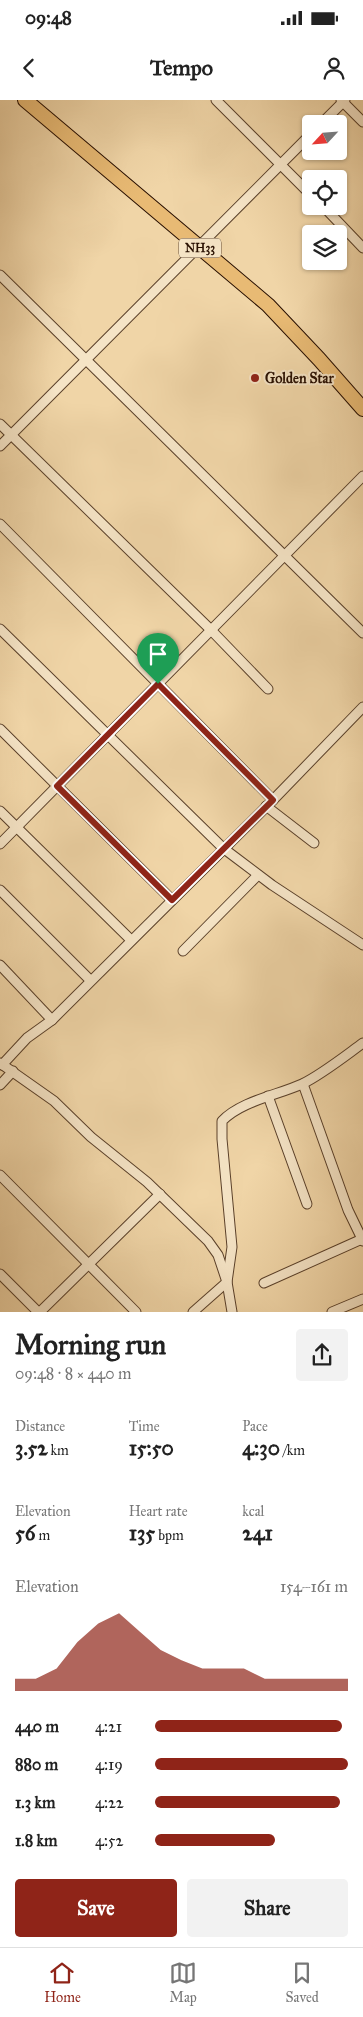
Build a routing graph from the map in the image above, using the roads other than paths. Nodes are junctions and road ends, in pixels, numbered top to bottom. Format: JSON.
{"nodes":[{"id":1,"x":26,"y":100,"type":"edge"},
{"id":2,"x":216,"y":100,"type":"edge"},
{"id":3,"x":343,"y":101,"type":"edge"},
{"id":4,"x":330,"y":115,"type":"edge"},
{"id":5,"x":363,"y":122,"type":"edge"},
{"id":6,"x":302,"y":143,"type":"edge"},
{"id":7,"x":281,"y":164,"type":"junction"},
{"id":8,"x":302,"y":186,"type":"edge"},
{"id":9,"x":332,"y":215,"type":"edge"},
{"id":10,"x":199,"y":247,"type":"junction"},
{"id":11,"x":363,"y":248,"type":"edge"},
{"id":12,"x":0,"y":275,"type":"edge"},
{"id":13,"x":86,"y":360,"type":"junction"},
{"id":14,"x":363,"y":409,"type":"edge"},
{"id":15,"x":0,"y":424,"type":"edge"},
{"id":16,"x":11,"y":435,"type":"junction"},
{"id":17,"x":0,"y":446,"type":"edge"},
{"id":18,"x":363,"y":476,"type":"edge"},
{"id":19,"x":0,"y":524,"type":"edge"},
{"id":20,"x":285,"y":555,"type":"junction"},
{"id":21,"x":0,"y":629,"type":"edge"},
{"id":22,"x":211,"y":630,"type":"junction"},
{"id":23,"x":363,"y":633,"type":"edge"},
{"id":24,"x":158,"y":684,"type":"junction"},
{"id":25,"x":268,"y":689,"type":"dead end"},
{"id":26,"x":363,"y":706,"type":"edge"},
{"id":27,"x":0,"y":730,"type":"edge"},
{"id":28,"x":108,"y":735,"type":"junction"},
{"id":29,"x":57,"y":786,"type":"junction"},
{"id":30,"x":270,"y":803,"type":"junction"},
{"id":31,"x":0,"y":811,"type":"edge"},
{"id":32,"x":16,"y":827,"type":"junction"},
{"id":33,"x":314,"y":843,"type":"dead end"},
{"id":34,"x":0,"y":844,"type":"edge"},
{"id":35,"x":224,"y":848,"type":"junction"},
{"id":36,"x":258,"y":875,"type":"junction"},
{"id":37,"x":0,"y":890,"type":"edge"},
{"id":38,"x":172,"y":900,"type":"junction"},
{"id":39,"x":131,"y":940,"type":"junction"},
{"id":40,"x":363,"y":944,"type":"edge"},
{"id":41,"x":183,"y":952,"type":"dead end"},
{"id":42,"x":0,"y":965,"type":"edge"},
{"id":43,"x":90,"y":980,"type":"junction"},
{"id":44,"x":52,"y":1020,"type":"junction"},
{"id":45,"x":363,"y":1044,"type":"edge"},
{"id":46,"x":1,"y":1064,"type":"edge"},
{"id":47,"x":12,"y":1071,"type":"junction"},
{"id":48,"x":303,"y":1084,"type":"junction"},
{"id":49,"x":0,"y":1085,"type":"edge"},
{"id":50,"x":268,"y":1096,"type":"junction"},
{"id":51,"x":0,"y":1175,"type":"edge"},
{"id":52,"x":160,"y":1194,"type":"junction"},
{"id":53,"x":307,"y":1204,"type":"dead end"},
{"id":54,"x":362,"y":1240,"type":"edge"},
{"id":55,"x":88,"y":1264,"type":"junction"},
{"id":56,"x":0,"y":1274,"type":"edge"},
{"id":57,"x":227,"y":1282,"type":"junction"},
{"id":58,"x":264,"y":1283,"type":"dead end"},
{"id":59,"x":363,"y":1299,"type":"edge"},
{"id":60,"x":39,"y":1312,"type":"edge"},
{"id":61,"x":136,"y":1312,"type":"edge"},
{"id":62,"x":193,"y":1312,"type":"edge"},
{"id":63,"x":232,"y":1312,"type":"edge"},
{"id":64,"x":332,"y":1312,"type":"edge"}],
"edges":[{"from":1,"to":10,"type":"highway","number":"NH33"},
{"from":2,"to":7,"type":"street"},
{"from":3,"to":4,"type":"street"},
{"from":3,"to":5,"type":"street"},
{"from":6,"to":7,"type":"street"},
{"from":7,"to":8,"type":"street"},
{"from":7,"to":10,"type":"street"},
{"from":9,"to":11,"type":"street"},
{"from":10,"to":13,"type":"street"},
{"from":10,"to":14,"type":"highway","number":"NH33"},
{"from":12,"to":13,"type":"street"},
{"from":13,"to":16,"type":"street"},
{"from":13,"to":20,"type":"street"},
{"from":15,"to":16,"type":"street"},
{"from":16,"to":17,"type":"street"},
{"from":16,"to":22,"type":"street"},
{"from":18,"to":20,"type":"street"},
{"from":19,"to":24,"type":"street"},
{"from":20,"to":22,"type":"street"},
{"from":20,"to":23,"type":"street"},
{"from":21,"to":28,"type":"street"},
{"from":22,"to":24,"type":"street"},
{"from":22,"to":25,"type":"street"},
{"from":24,"to":28,"type":"street"},
{"from":24,"to":30,"type":"street"},
{"from":26,"to":30,"type":"street"},
{"from":27,"to":29,"type":"street"},
{"from":28,"to":29,"type":"street"},
{"from":28,"to":35,"type":"street"},
{"from":29,"to":32,"type":"street"},
{"from":29,"to":38,"type":"street"},
{"from":30,"to":33,"type":"street"},
{"from":30,"to":35,"type":"street"},
{"from":31,"to":32,"type":"street"},
{"from":32,"to":34,"type":"street"},
{"from":32,"to":39,"type":"street"},
{"from":35,"to":36,"type":"street"},
{"from":35,"to":38,"type":"street"},
{"from":36,"to":40,"type":"street"},
{"from":36,"to":41,"type":"street"},
{"from":37,"to":43,"type":"street"},
{"from":38,"to":39,"type":"street"},
{"from":39,"to":43,"type":"street"},
{"from":42,"to":44,"type":"street"},
{"from":43,"to":44,"type":"street"},
{"from":44,"to":46,"type":"street"},
{"from":45,"to":48,"type":"street"},
{"from":46,"to":47,"type":"street"},
{"from":47,"to":49,"type":"street"},
{"from":47,"to":52,"type":"street"},
{"from":48,"to":50,"type":"street"},
{"from":48,"to":54,"type":"street"},
{"from":50,"to":53,"type":"street"},
{"from":50,"to":57,"type":"street"},
{"from":51,"to":55,"type":"street"},
{"from":52,"to":55,"type":"street"},
{"from":52,"to":57,"type":"street"},
{"from":54,"to":58,"type":"street"},
{"from":55,"to":60,"type":"street"},
{"from":55,"to":61,"type":"street"},
{"from":56,"to":60,"type":"street"},
{"from":57,"to":62,"type":"street"},
{"from":57,"to":63,"type":"street"},
{"from":59,"to":64,"type":"street"}]}
